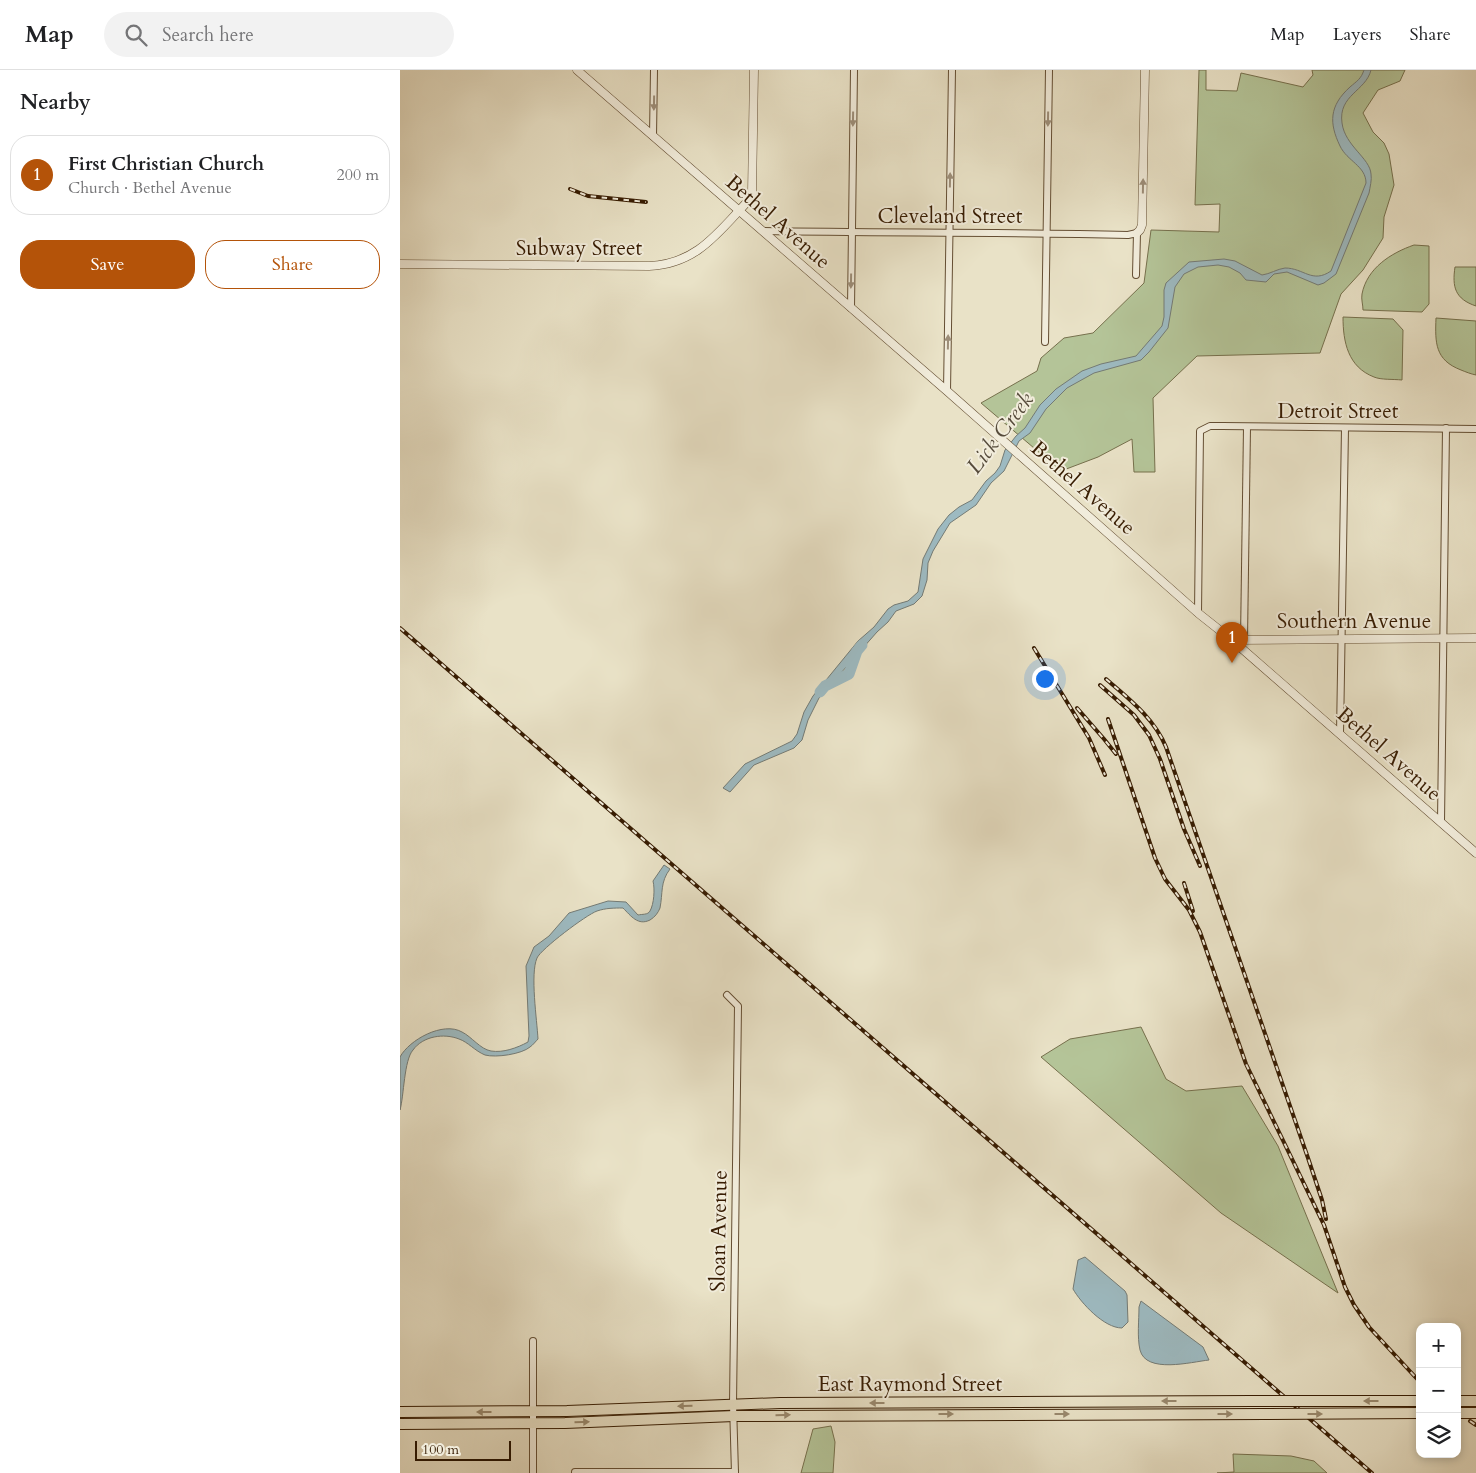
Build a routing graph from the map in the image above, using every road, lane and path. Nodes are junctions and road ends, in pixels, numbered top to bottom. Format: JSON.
{"nodes":[{"id":1,"x":577,"y":70,"type":"edge"},
{"id":2,"x":654,"y":70,"type":"edge"},
{"id":3,"x":754,"y":70,"type":"edge"},
{"id":4,"x":854,"y":70,"type":"edge"},
{"id":5,"x":952,"y":70,"type":"edge"},
{"id":6,"x":1049,"y":70,"type":"edge"},
{"id":7,"x":1145,"y":70,"type":"edge"},
{"id":8,"x":653,"y":136,"type":"junction"},
{"id":9,"x":739,"y":211,"type":"junction"},
{"id":10,"x":763,"y":231,"type":"junction"},
{"id":11,"x":852,"y":232,"type":"junction"},
{"id":12,"x":1047,"y":233,"type":"junction"},
{"id":13,"x":949,"y":234,"type":"junction"},
{"id":14,"x":1137,"y":234,"type":"junction"},
{"id":15,"x":400,"y":264,"type":"edge"},
{"id":16,"x":1136,"y":275,"type":"dead end"},
{"id":17,"x":851,"y":308,"type":"junction"},
{"id":18,"x":1045,"y":342,"type":"dead end"},
{"id":19,"x":947,"y":391,"type":"junction"},
{"id":20,"x":1247,"y":427,"type":"junction"},
{"id":21,"x":1345,"y":428,"type":"junction"},
{"id":22,"x":1446,"y":428,"type":"junction"},
{"id":23,"x":1476,"y":429,"type":"edge"},
{"id":24,"x":1198,"y":612,"type":"junction"},
{"id":25,"x":1443,"y":638,"type":"junction"},
{"id":26,"x":1476,"y":638,"type":"edge"},
{"id":27,"x":1342,"y":639,"type":"junction"},
{"id":28,"x":1232,"y":640,"type":"junction"},
{"id":29,"x":1244,"y":640,"type":"junction"},
{"id":30,"x":1340,"y":734,"type":"junction"},
{"id":31,"x":1441,"y":822,"type":"junction"},
{"id":32,"x":1476,"y":853,"type":"edge"},
{"id":33,"x":727,"y":995,"type":"dead end"},
{"id":34,"x":532,"y":1341,"type":"dead end"},
{"id":35,"x":1416,"y":1401,"type":"edge"},
{"id":36,"x":1461,"y":1401,"type":"edge"},
{"id":37,"x":1476,"y":1401,"type":"edge"},
{"id":38,"x":1013,"y":1402,"type":"junction"},
{"id":39,"x":734,"y":1404,"type":"junction"},
{"id":40,"x":533,"y":1411,"type":"junction"},
{"id":41,"x":400,"y":1412,"type":"edge"},
{"id":42,"x":1416,"y":1413,"type":"edge"},
{"id":43,"x":1461,"y":1413,"type":"edge"},
{"id":44,"x":1476,"y":1413,"type":"edge"},
{"id":45,"x":1013,"y":1414,"type":"junction"},
{"id":46,"x":734,"y":1416,"type":"junction"},
{"id":47,"x":533,"y":1423,"type":"junction"},
{"id":48,"x":400,"y":1424,"type":"edge"},
{"id":49,"x":575,"y":1472,"type":"edge"},
{"id":50,"x":735,"y":1472,"type":"edge"},
{"id":51,"x":532,"y":1473,"type":"edge"},
{"id":52,"x":615,"y":1473,"type":"edge"}],
"edges":[{"from":1,"to":8,"type":"street","name":"Bethel Avenue"},
{"from":2,"to":8,"type":"street","one_way":true},
{"from":3,"to":9,"type":"street","name":"Subway Street"},
{"from":4,"to":11,"type":"street","one_way":true},
{"from":13,"to":5,"type":"street","one_way":true},
{"from":6,"to":12,"type":"street","one_way":true},
{"from":14,"to":7,"type":"street","one_way":true},
{"from":8,"to":9,"type":"street","name":"Bethel Avenue"},
{"from":9,"to":10,"type":"street","name":"Bethel Avenue"},
{"from":9,"to":15,"type":"street","name":"Subway Street"},
{"from":10,"to":11,"type":"street","name":"Cleveland Street"},
{"from":10,"to":17,"type":"street","name":"Bethel Avenue"},
{"from":11,"to":13,"type":"street","name":"Cleveland Street"},
{"from":11,"to":17,"type":"street","one_way":true},
{"from":12,"to":13,"type":"street","name":"Cleveland Street"},
{"from":12,"to":14,"type":"street","name":"Cleveland Street"},
{"from":12,"to":18,"type":"street"},
{"from":19,"to":13,"type":"street","one_way":true},
{"from":14,"to":16,"type":"street"},
{"from":17,"to":19,"type":"street","name":"Bethel Avenue"},
{"from":19,"to":24,"type":"street","name":"Bethel Avenue"},
{"from":20,"to":21,"type":"street","name":"Detroit Street"},
{"from":20,"to":24,"type":"street","name":"Detroit Street"},
{"from":20,"to":29,"type":"street"},
{"from":21,"to":22,"type":"street","name":"Detroit Street"},
{"from":21,"to":27,"type":"street"},
{"from":22,"to":23,"type":"street","name":"Detroit Street"},
{"from":22,"to":25,"type":"street"},
{"from":24,"to":28,"type":"street","name":"Bethel Avenue"},
{"from":25,"to":26,"type":"street","name":"Southern Avenue"},
{"from":25,"to":27,"type":"street","name":"Southern Avenue"},
{"from":25,"to":31,"type":"street"},
{"from":27,"to":29,"type":"street","name":"Southern Avenue"},
{"from":27,"to":30,"type":"street"},
{"from":28,"to":29,"type":"street","name":"Southern Avenue"},
{"from":28,"to":30,"type":"street","name":"Bethel Avenue"},
{"from":30,"to":31,"type":"street","name":"Bethel Avenue"},
{"from":31,"to":32,"type":"street","name":"Bethel Avenue"},
{"from":33,"to":39,"type":"street","name":"Sloan Avenue"},
{"from":34,"to":40,"type":"street"},
{"from":35,"to":38,"type":"main road","name":"East Raymond Street","one_way":true,"bridge":true},
{"from":36,"to":37,"type":"main road"},
{"from":38,"to":39,"type":"main road","name":"East Raymond Street","one_way":true},
{"from":38,"to":45,"type":"main road"},
{"from":39,"to":40,"type":"main road","name":"East Raymond Street","one_way":true},
{"from":39,"to":46,"type":"street","name":"Sloan Avenue"},
{"from":40,"to":41,"type":"main road","name":"East Raymond Street","one_way":true},
{"from":40,"to":47,"type":"street"},
{"from":45,"to":42,"type":"main road","name":"East Raymond Street","one_way":true,"bridge":true},
{"from":43,"to":44,"type":"main road"},
{"from":46,"to":45,"type":"main road","name":"East Raymond Street","one_way":true},
{"from":47,"to":46,"type":"main road","name":"East Raymond Street","one_way":true},
{"from":46,"to":50,"type":"street","name":"Sloan Avenue"},
{"from":47,"to":48,"type":"main road","name":"East Raymond Street"},
{"from":47,"to":51,"type":"street"},
{"from":49,"to":52,"type":"street"},
{"from":50,"to":52,"type":"street"}]}
